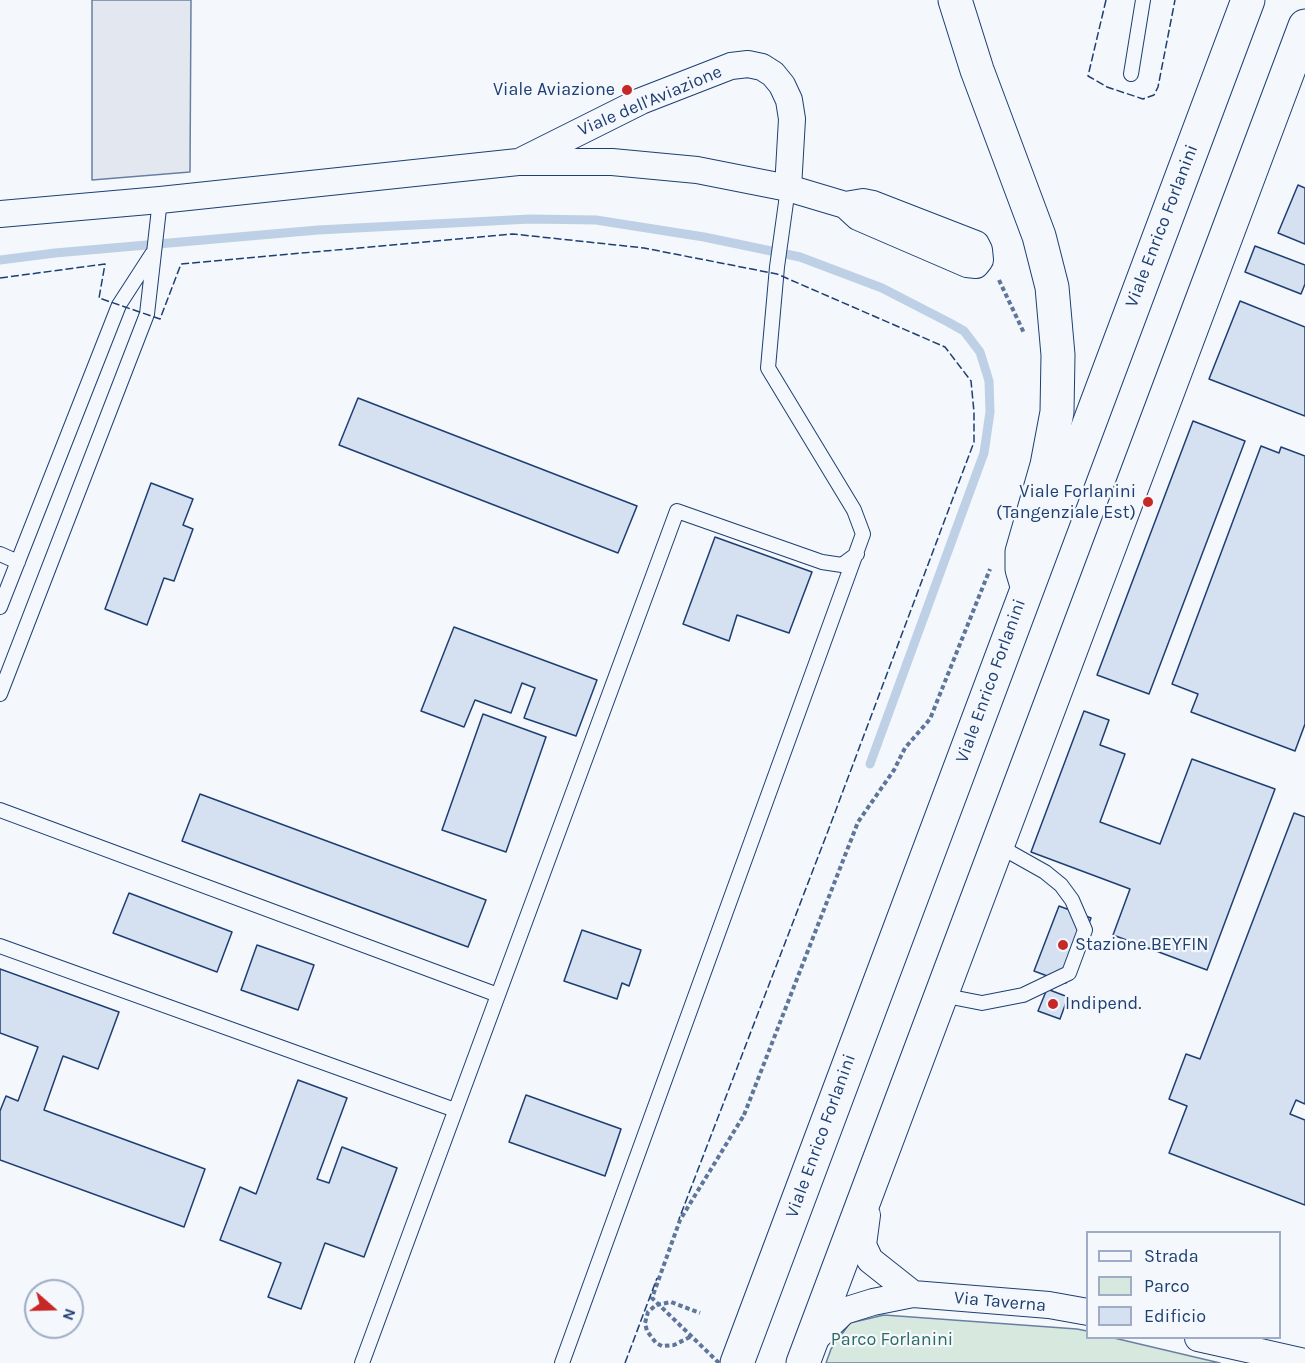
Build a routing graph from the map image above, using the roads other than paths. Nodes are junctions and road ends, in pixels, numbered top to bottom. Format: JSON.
{"nodes":[{"id":1,"x":941,"y":0,"type":"edge"},
{"id":2,"x":955,"y":0,"type":"edge"},
{"id":3,"x":1143,"y":0,"type":"edge"},
{"id":4,"x":1248,"y":0,"type":"edge"},
{"id":5,"x":1305,"y":26,"type":"edge"},
{"id":6,"x":977,"y":70,"type":"junction"},
{"id":7,"x":1131,"y":75,"type":"dead end"},
{"id":8,"x":518,"y":162,"type":"junction"},
{"id":9,"x":788,"y":188,"type":"junction"},
{"id":10,"x":845,"y":205,"type":"dead end"},
{"id":11,"x":158,"y":210,"type":"junction"},
{"id":12,"x":0,"y":214,"type":"edge"},
{"id":13,"x":155,"y":250,"type":"junction"},
{"id":14,"x":0,"y":554,"type":"edge"},
{"id":15,"x":857,"y":554,"type":"junction"},
{"id":16,"x":18,"y":562,"type":"junction"},
{"id":17,"x":1027,"y":586,"type":"junction"},
{"id":18,"x":0,"y":607,"type":"edge"},
{"id":19,"x":0,"y":694,"type":"edge"},
{"id":20,"x":0,"y":810,"type":"edge"},
{"id":21,"x":997,"y":845,"type":"junction"},
{"id":22,"x":0,"y":946,"type":"edge"},
{"id":23,"x":498,"y":995,"type":"junction"},
{"id":24,"x":941,"y":995,"type":"junction"},
{"id":25,"x":455,"y":1110,"type":"junction"},
{"id":26,"x":883,"y":1150,"type":"junction"},
{"id":27,"x":913,"y":1294,"type":"junction"},
{"id":28,"x":1086,"y":1312,"type":"edge"},
{"id":29,"x":1202,"y":1339,"type":"edge"},
{"id":30,"x":806,"y":1354,"type":"edge"},
{"id":31,"x":1305,"y":1362,"type":"edge"},
{"id":32,"x":362,"y":1363,"type":"edge"},
{"id":33,"x":562,"y":1363,"type":"edge"},
{"id":34,"x":736,"y":1363,"type":"edge"}],
"edges":[{"from":1,"to":6,"type":"main road"},
{"from":2,"to":6,"type":"main road"},
{"from":3,"to":7,"type":"lane"},
{"from":4,"to":17,"type":"main road","name":"Viale Enrico Forlanini"},
{"from":5,"to":21,"type":"main road"},
{"from":6,"to":17,"type":"main road"},
{"from":8,"to":9,"type":"street","name":"Viale dell'Aviazione"},
{"from":8,"to":9,"type":"street","name":"Viale dell'Aviazione"},
{"from":8,"to":11,"type":"street","name":"Viale dell'Aviazione"},
{"from":9,"to":10,"type":"street","name":"Viale dell'Aviazione"},
{"from":9,"to":15,"type":"lane"},
{"from":11,"to":12,"type":"street","name":"Viale dell'Aviazione"},
{"from":11,"to":13,"type":"lane"},
{"from":13,"to":16,"type":"lane"},
{"from":13,"to":19,"type":"lane"},
{"from":14,"to":16,"type":"lane"},
{"from":15,"to":23,"type":"lane"},
{"from":15,"to":33,"type":"lane"},
{"from":16,"to":18,"type":"lane"},
{"from":17,"to":34,"type":"main road","name":"Viale Enrico Forlanini"},
{"from":20,"to":23,"type":"lane"},
{"from":21,"to":24,"type":"main road"},
{"from":21,"to":24,"type":"lane"},
{"from":22,"to":25,"type":"lane"},
{"from":23,"to":25,"type":"lane"},
{"from":24,"to":26,"type":"main road"},
{"from":25,"to":32,"type":"lane"},
{"from":26,"to":27,"type":"street"},
{"from":26,"to":30,"type":"main road"},
{"from":27,"to":28,"type":"street","name":"Via Taverna"},
{"from":27,"to":30,"type":"street","name":"Via Taverna"},
{"from":29,"to":31,"type":"street"}]}
